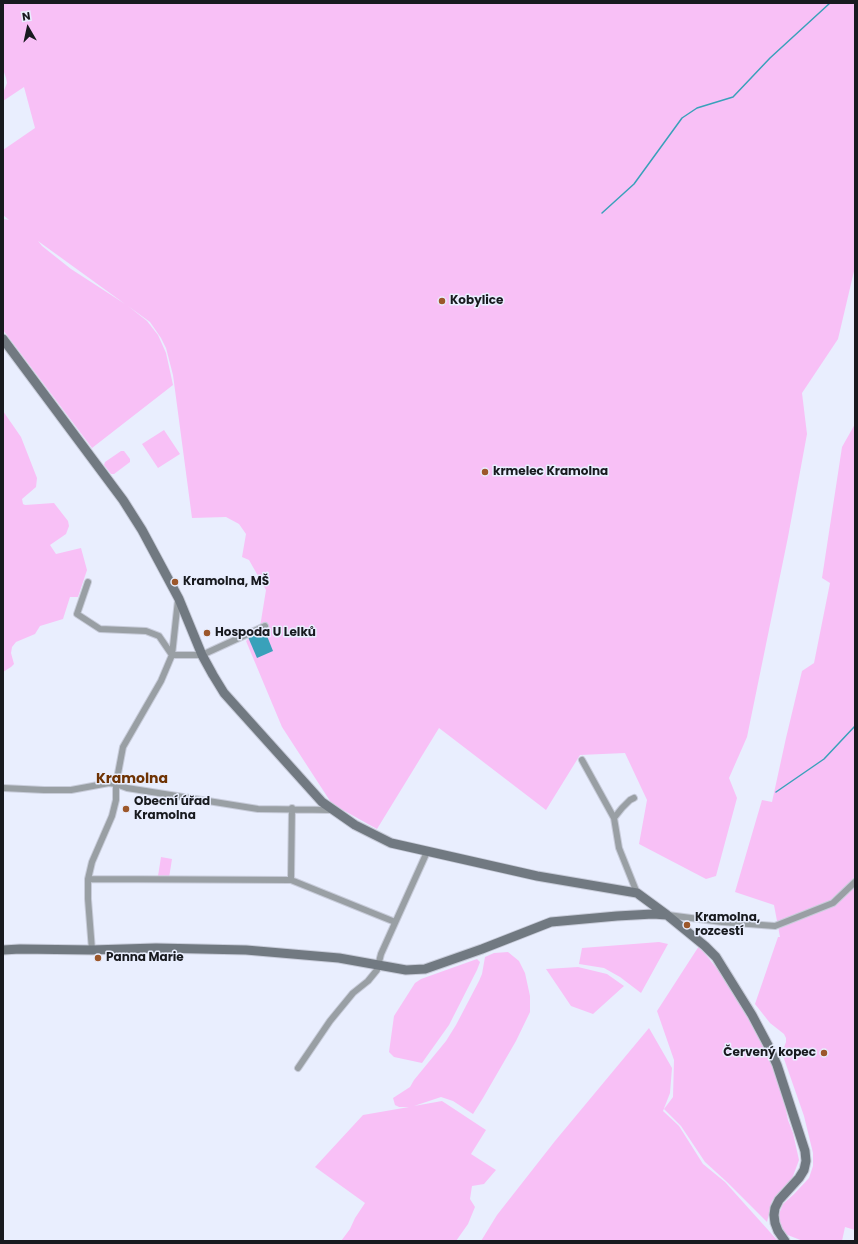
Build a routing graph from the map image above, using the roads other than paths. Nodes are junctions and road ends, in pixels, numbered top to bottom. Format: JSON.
{"nodes":[{"id":1,"x":3,"y":339,"type":"edge"},
{"id":2,"x":88,"y":582,"type":"dead end"},
{"id":3,"x":178,"y":599,"type":"junction"},
{"id":4,"x":265,"y":626,"type":"dead end"},
{"id":5,"x":172,"y":655,"type":"junction"},
{"id":6,"x":202,"y":655,"type":"junction"},
{"id":7,"x":582,"y":760,"type":"dead end"},
{"id":8,"x":116,"y":784,"type":"junction"},
{"id":9,"x":3,"y":788,"type":"edge"},
{"id":10,"x":634,"y":798,"type":"dead end"},
{"id":11,"x":292,"y":808,"type":"junction"},
{"id":12,"x":331,"y":810,"type":"junction"},
{"id":13,"x":614,"y":818,"type":"junction"},
{"id":14,"x":427,"y":852,"type":"junction"},
{"id":15,"x":88,"y":880,"type":"junction"},
{"id":16,"x":291,"y":880,"type":"junction"},
{"id":17,"x":855,"y":882,"type":"edge"},
{"id":18,"x":637,"y":892,"type":"junction"},
{"id":19,"x":667,"y":915,"type":"junction"},
{"id":20,"x":395,"y":922,"type":"junction"},
{"id":21,"x":3,"y":950,"type":"edge"},
{"id":22,"x":92,"y":950,"type":"junction"},
{"id":23,"x":378,"y":965,"type":"junction"},
{"id":24,"x":298,"y":1068,"type":"dead end"},
{"id":25,"x":785,"y":1241,"type":"edge"}],
"edges":[{"from":1,"to":3,"type":"street"},
{"from":2,"to":5,"type":"street"},
{"from":3,"to":5,"type":"street"},
{"from":3,"to":6,"type":"street"},
{"from":4,"to":6,"type":"street"},
{"from":5,"to":6,"type":"street"},
{"from":5,"to":8,"type":"street"},
{"from":6,"to":12,"type":"street"},
{"from":7,"to":13,"type":"street"},
{"from":8,"to":9,"type":"street"},
{"from":8,"to":11,"type":"street"},
{"from":8,"to":15,"type":"street"},
{"from":10,"to":13,"type":"street"},
{"from":11,"to":12,"type":"street"},
{"from":11,"to":16,"type":"street"},
{"from":12,"to":14,"type":"street"},
{"from":13,"to":18,"type":"street"},
{"from":14,"to":18,"type":"street"},
{"from":14,"to":20,"type":"street"},
{"from":15,"to":16,"type":"street"},
{"from":15,"to":22,"type":"street"},
{"from":16,"to":20,"type":"street"},
{"from":17,"to":19,"type":"street"},
{"from":18,"to":19,"type":"street"},
{"from":19,"to":23,"type":"street"},
{"from":19,"to":25,"type":"street"},
{"from":20,"to":23,"type":"street"},
{"from":21,"to":22,"type":"street"},
{"from":22,"to":23,"type":"street"},
{"from":23,"to":24,"type":"street"}]}
